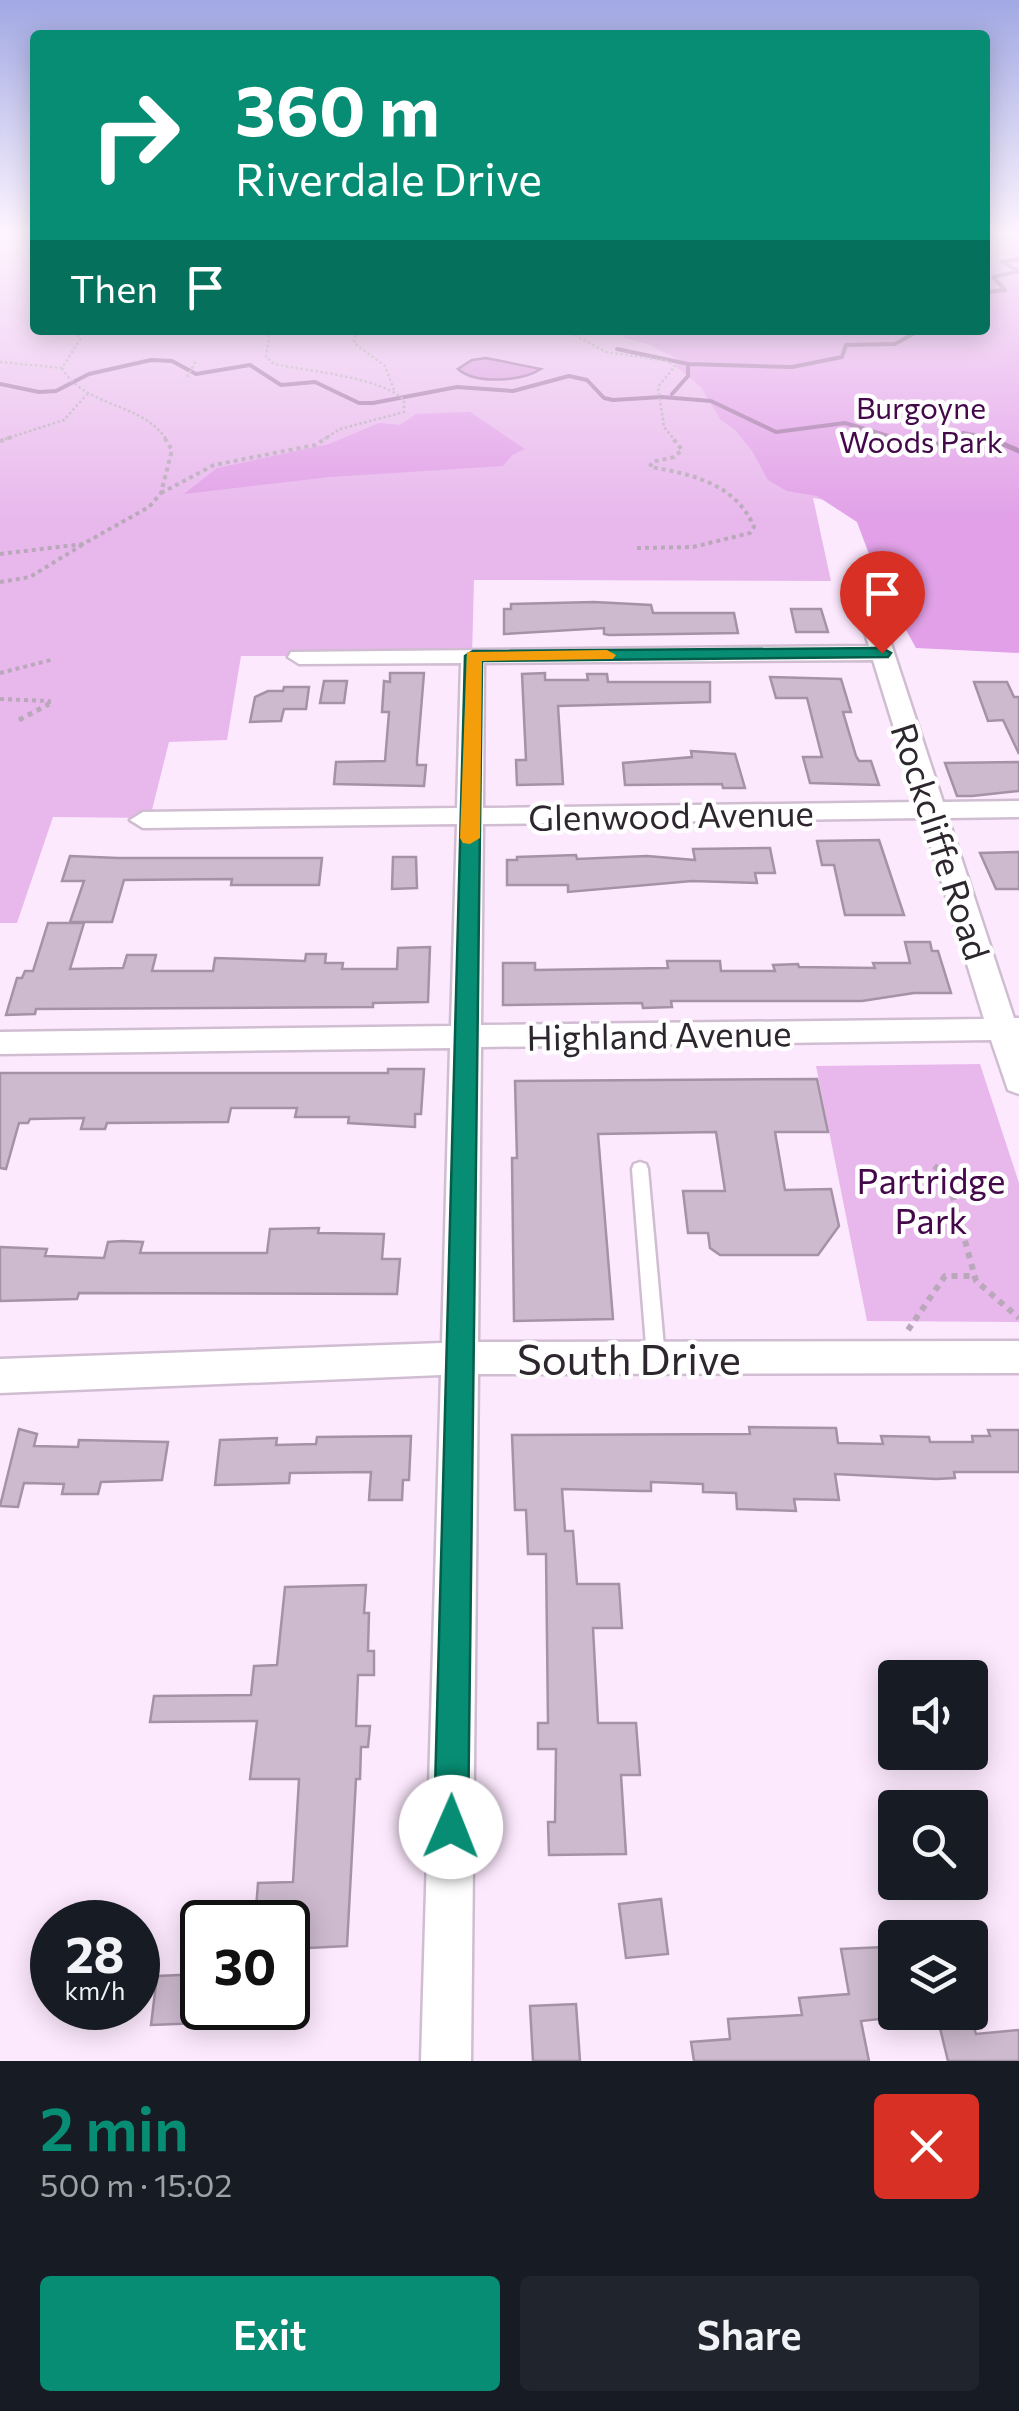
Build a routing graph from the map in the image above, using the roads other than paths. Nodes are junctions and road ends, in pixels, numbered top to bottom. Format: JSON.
{"nodes":[{"id":1,"x":866,"y":601,"type":"dead end"},
{"id":2,"x":882,"y":653,"type":"junction"},
{"id":3,"x":473,"y":656,"type":"junction"},
{"id":4,"x":299,"y":657,"type":"dead end"},
{"id":5,"x":1019,"y":808,"type":"edge"},
{"id":6,"x":932,"y":810,"type":"junction"},
{"id":7,"x":470,"y":818,"type":"junction"},
{"id":8,"x":143,"y":820,"type":"dead end"},
{"id":9,"x":1011,"y":1030,"type":"edge"},
{"id":10,"x":468,"y":1037,"type":"junction"},
{"id":11,"x":0,"y":1043,"type":"edge"},
{"id":12,"x":1019,"y":1082,"type":"edge"},
{"id":13,"x":640,"y":1169,"type":"dead end"},
{"id":14,"x":1019,"y":1357,"type":"edge"},
{"id":15,"x":462,"y":1358,"type":"junction"},
{"id":16,"x":656,"y":1358,"type":"junction"},
{"id":17,"x":0,"y":1376,"type":"edge"},
{"id":18,"x":446,"y":2061,"type":"edge"}],
"edges":[{"from":1,"to":2,"type":"street","name":"Rockcliffe Road"},
{"from":2,"to":3,"type":"street"},
{"from":2,"to":6,"type":"street","name":"Rockcliffe Road"},
{"from":3,"to":4,"type":"street"},
{"from":3,"to":7,"type":"street"},
{"from":5,"to":6,"type":"street","name":"Glenwood Avenue"},
{"from":6,"to":7,"type":"street","name":"Glenwood Avenue"},
{"from":6,"to":9,"type":"street","name":"Rockcliffe Road"},
{"from":7,"to":8,"type":"street","name":"Glenwood Avenue"},
{"from":7,"to":10,"type":"street"},
{"from":9,"to":10,"type":"street","name":"Highland Avenue"},
{"from":9,"to":12,"type":"street","name":"Rockcliffe Road"},
{"from":10,"to":11,"type":"street","name":"Highland Avenue"},
{"from":10,"to":15,"type":"street"},
{"from":13,"to":16,"type":"lane"},
{"from":14,"to":16,"type":"street","name":"South Drive"},
{"from":15,"to":16,"type":"street","name":"South Drive"},
{"from":15,"to":17,"type":"street","name":"South Drive"},
{"from":15,"to":18,"type":"street"}]}
